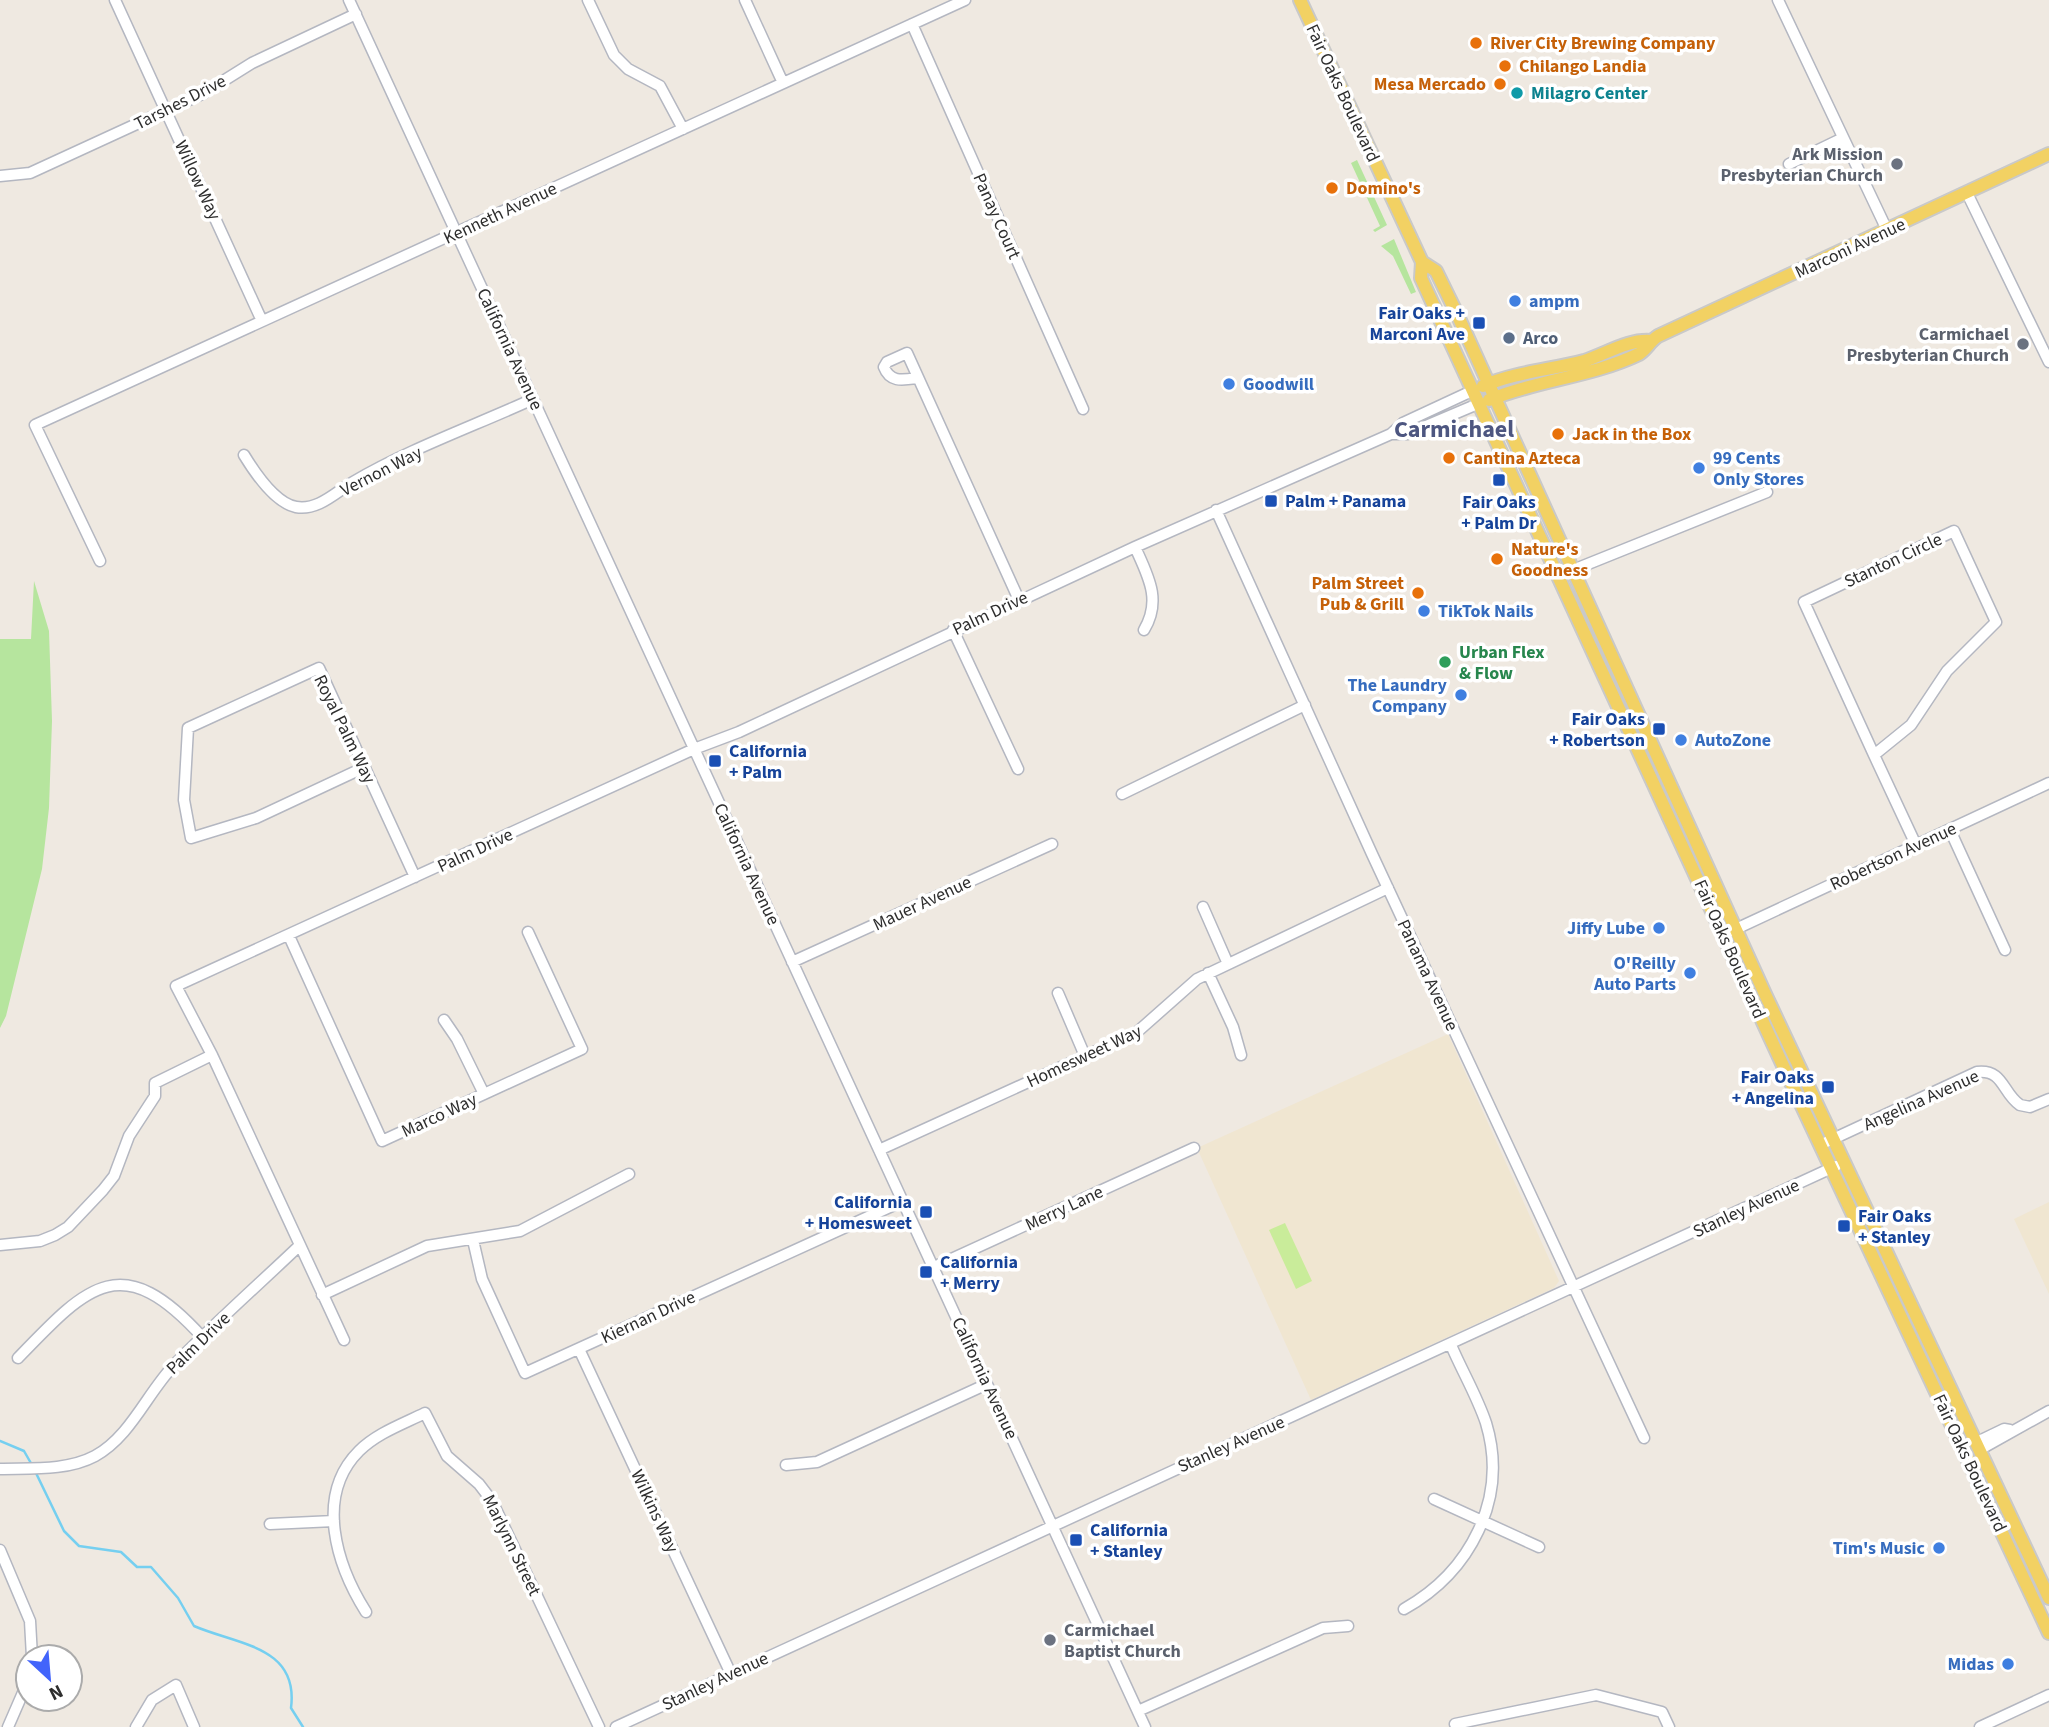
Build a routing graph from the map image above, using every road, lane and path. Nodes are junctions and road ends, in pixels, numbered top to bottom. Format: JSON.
{"nodes":[{"id":1,"x":115,"y":0,"type":"edge"},
{"id":2,"x":349,"y":0,"type":"edge"},
{"id":3,"x":589,"y":0,"type":"edge"},
{"id":4,"x":745,"y":0,"type":"edge"},
{"id":5,"x":965,"y":0,"type":"edge"},
{"id":6,"x":1300,"y":0,"type":"edge"},
{"id":7,"x":1778,"y":0,"type":"edge"},
{"id":8,"x":356,"y":14,"type":"junction"},
{"id":9,"x":912,"y":24,"type":"junction"},
{"id":10,"x":783,"y":83,"type":"junction"},
{"id":11,"x":166,"y":111,"type":"junction"},
{"id":12,"x":683,"y":129,"type":"junction"},
{"id":13,"x":1843,"y":138,"type":"junction"},
{"id":14,"x":2049,"y":154,"type":"edge"},
{"id":15,"x":1788,"y":164,"type":"dead end"},
{"id":16,"x":0,"y":176,"type":"edge"},
{"id":17,"x":1967,"y":193,"type":"junction"},
{"id":18,"x":1887,"y":230,"type":"junction"},
{"id":19,"x":456,"y":232,"type":"junction"},
{"id":20,"x":1422,"y":262,"type":"junction"},
{"id":21,"x":262,"y":321,"type":"junction"},
{"id":22,"x":1651,"y":341,"type":"junction"},
{"id":23,"x":2049,"y":362,"type":"edge"},
{"id":24,"x":918,"y":378,"type":"dead end"},
{"id":25,"x":1489,"y":384,"type":"junction"},
{"id":26,"x":1474,"y":390,"type":"junction"},
{"id":27,"x":1494,"y":397,"type":"junction"},
{"id":28,"x":533,"y":399,"type":"junction"},
{"id":29,"x":1480,"y":403,"type":"junction"},
{"id":30,"x":1083,"y":409,"type":"dead end"},
{"id":31,"x":1391,"y":434,"type":"junction"},
{"id":32,"x":244,"y":455,"type":"dead end"},
{"id":33,"x":1767,"y":492,"type":"dead end"},
{"id":34,"x":1216,"y":510,"type":"junction"},
{"id":35,"x":1135,"y":547,"type":"junction"},
{"id":36,"x":100,"y":561,"type":"dead end"},
{"id":37,"x":1552,"y":561,"type":"junction"},
{"id":38,"x":1573,"y":570,"type":"junction"},
{"id":39,"x":1019,"y":600,"type":"junction"},
{"id":40,"x":953,"y":630,"type":"junction"},
{"id":41,"x":1144,"y":630,"type":"dead end"},
{"id":42,"x":1613,"y":660,"type":"junction"},
{"id":43,"x":1305,"y":705,"type":"junction"},
{"id":44,"x":694,"y":749,"type":"junction"},
{"id":45,"x":1874,"y":755,"type":"junction"},
{"id":46,"x":365,"y":767,"type":"junction"},
{"id":47,"x":1018,"y":769,"type":"dead end"},
{"id":48,"x":2049,"y":783,"type":"edge"},
{"id":49,"x":1122,"y":794,"type":"dead end"},
{"id":50,"x":1950,"y":830,"type":"junction"},
{"id":51,"x":1052,"y":844,"type":"dead end"},
{"id":52,"x":1916,"y":845,"type":"junction"},
{"id":53,"x":415,"y":877,"type":"junction"},
{"id":54,"x":1388,"y":888,"type":"junction"},
{"id":55,"x":1203,"y":907,"type":"dead end"},
{"id":56,"x":1736,"y":929,"type":"junction"},
{"id":57,"x":528,"y":932,"type":"dead end"},
{"id":58,"x":1723,"y":935,"type":"junction"},
{"id":59,"x":289,"y":936,"type":"junction"},
{"id":60,"x":2005,"y":950,"type":"dead end"},
{"id":61,"x":793,"y":962,"type":"junction"},
{"id":62,"x":1228,"y":964,"type":"junction"},
{"id":63,"x":1209,"y":973,"type":"junction"},
{"id":64,"x":1058,"y":993,"type":"dead end"},
{"id":65,"x":444,"y":1020,"type":"dead end"},
{"id":66,"x":212,"y":1055,"type":"junction"},
{"id":67,"x":1241,"y":1055,"type":"dead end"},
{"id":68,"x":1085,"y":1056,"type":"junction"},
{"id":69,"x":484,"y":1094,"type":"junction"},
{"id":70,"x":2049,"y":1099,"type":"edge"},
{"id":71,"x":1834,"y":1138,"type":"junction"},
{"id":72,"x":1820,"y":1145,"type":"junction"},
{"id":73,"x":1194,"y":1148,"type":"dead end"},
{"id":74,"x":880,"y":1150,"type":"junction"},
{"id":75,"x":1846,"y":1161,"type":"junction"},
{"id":76,"x":1832,"y":1168,"type":"junction"},
{"id":77,"x":629,"y":1174,"type":"dead end"},
{"id":78,"x":903,"y":1201,"type":"junction"},
{"id":79,"x":473,"y":1240,"type":"junction"},
{"id":80,"x":0,"y":1245,"type":"edge"},
{"id":81,"x":299,"y":1246,"type":"junction"},
{"id":82,"x":934,"y":1267,"type":"junction"},
{"id":83,"x":1573,"y":1289,"type":"junction"},
{"id":84,"x":322,"y":1295,"type":"junction"},
{"id":85,"x":203,"y":1338,"type":"junction"},
{"id":86,"x":344,"y":1340,"type":"dead end"},
{"id":87,"x":1451,"y":1345,"type":"junction"},
{"id":88,"x":579,"y":1349,"type":"junction"},
{"id":89,"x":1918,"y":1350,"type":"junction"},
{"id":90,"x":18,"y":1358,"type":"dead end"},
{"id":91,"x":988,"y":1384,"type":"junction"},
{"id":92,"x":2049,"y":1410,"type":"edge"},
{"id":93,"x":1644,"y":1438,"type":"dead end"},
{"id":94,"x":1979,"y":1445,"type":"junction"},
{"id":95,"x":786,"y":1465,"type":"dead end"},
{"id":96,"x":0,"y":1469,"type":"edge"},
{"id":97,"x":1434,"y":1499,"type":"dead end"},
{"id":98,"x":334,"y":1521,"type":"junction"},
{"id":99,"x":1483,"y":1522,"type":"junction"},
{"id":100,"x":270,"y":1524,"type":"dead end"},
{"id":101,"x":1052,"y":1525,"type":"junction"},
{"id":102,"x":1539,"y":1547,"type":"dead end"},
{"id":103,"x":0,"y":1550,"type":"edge"},
{"id":104,"x":2049,"y":1598,"type":"edge"},
{"id":105,"x":1404,"y":1609,"type":"dead end"},
{"id":106,"x":366,"y":1612,"type":"dead end"},
{"id":107,"x":1348,"y":1626,"type":"dead end"},
{"id":108,"x":2049,"y":1633,"type":"edge"},
{"id":109,"x":31,"y":1643,"type":"edge"},
{"id":110,"x":731,"y":1674,"type":"junction"},
{"id":111,"x":2049,"y":1695,"type":"edge"},
{"id":112,"x":1138,"y":1711,"type":"junction"},
{"id":113,"x":1455,"y":1724,"type":"dead end"},
{"id":114,"x":136,"y":1727,"type":"edge"},
{"id":115,"x":194,"y":1727,"type":"edge"},
{"id":116,"x":599,"y":1727,"type":"edge"},
{"id":117,"x":616,"y":1727,"type":"edge"},
{"id":118,"x":1145,"y":1727,"type":"edge"},
{"id":119,"x":1669,"y":1727,"type":"edge"},
{"id":120,"x":1980,"y":1727,"type":"edge"}],
"edges":[{"from":1,"to":11,"type":"street","name":"Willow Way"},
{"from":2,"to":8,"type":"street","name":"California Avenue"},
{"from":3,"to":12,"type":"street"},
{"from":4,"to":10,"type":"street"},
{"from":5,"to":9,"type":"street","name":"Kenneth Avenue"},
{"from":6,"to":20,"type":"main road","name":"Fair Oaks Boulevard"},
{"from":7,"to":13,"type":"street"},
{"from":8,"to":11,"type":"street","name":"Tarshes Drive"},
{"from":8,"to":19,"type":"street","name":"California Avenue"},
{"from":9,"to":10,"type":"street","name":"Kenneth Avenue"},
{"from":9,"to":30,"type":"street","name":"Panay Court"},
{"from":10,"to":12,"type":"street","name":"Kenneth Avenue"},
{"from":11,"to":16,"type":"street","name":"Tarshes Drive"},
{"from":11,"to":21,"type":"street","name":"Willow Way"},
{"from":12,"to":19,"type":"street","name":"Kenneth Avenue"},
{"from":13,"to":15,"type":"street"},
{"from":13,"to":18,"type":"street"},
{"from":14,"to":17,"type":"main road","name":"Marconi Avenue"},
{"from":17,"to":18,"type":"main road","name":"Marconi Avenue"},
{"from":17,"to":23,"type":"street"},
{"from":18,"to":22,"type":"main road","name":"Marconi Avenue"},
{"from":19,"to":21,"type":"street","name":"Kenneth Avenue"},
{"from":19,"to":28,"type":"street","name":"California Avenue"},
{"from":20,"to":25,"type":"main road","name":"Fair Oaks Boulevard"},
{"from":20,"to":26,"type":"main road","name":"Fair Oaks Boulevard"},
{"from":21,"to":36,"type":"street","name":"Kenneth Avenue"},
{"from":22,"to":25,"type":"main road","name":"Marconi Avenue"},
{"from":22,"to":27,"type":"main road","name":"Marconi Avenue"},
{"from":24,"to":39,"type":"street"},
{"from":25,"to":26,"type":"main road","name":"Marconi Avenue"},
{"from":25,"to":27,"type":"main road","name":"Fair Oaks Boulevard"},
{"from":26,"to":29,"type":"main road","name":"Fair Oaks Boulevard"},
{"from":26,"to":31,"type":"street","name":"Palm Drive"},
{"from":27,"to":29,"type":"main road","name":"Palm Drive"},
{"from":27,"to":38,"type":"main road","name":"Fair Oaks Boulevard"},
{"from":28,"to":32,"type":"street","name":"Vernon Way"},
{"from":28,"to":44,"type":"street","name":"California Avenue"},
{"from":29,"to":31,"type":"street","name":"Palm Drive"},
{"from":29,"to":37,"type":"main road","name":"Fair Oaks Boulevard"},
{"from":31,"to":34,"type":"street","name":"Palm Drive"},
{"from":33,"to":38,"type":"street"},
{"from":34,"to":35,"type":"street","name":"Palm Drive"},
{"from":34,"to":43,"type":"street","name":"Panama Avenue"},
{"from":35,"to":39,"type":"street","name":"Palm Drive"},
{"from":35,"to":41,"type":"street"},
{"from":37,"to":42,"type":"main road"},
{"from":37,"to":58,"type":"main road","name":"Fair Oaks Boulevard"},
{"from":38,"to":42,"type":"main road","name":"Fair Oaks Boulevard"},
{"from":39,"to":40,"type":"street","name":"Palm Drive"},
{"from":40,"to":44,"type":"street","name":"Palm Drive"},
{"from":40,"to":47,"type":"street"},
{"from":42,"to":56,"type":"main road","name":"Fair Oaks Boulevard"},
{"from":43,"to":49,"type":"street"},
{"from":43,"to":54,"type":"street","name":"Panama Avenue"},
{"from":44,"to":53,"type":"street","name":"Palm Drive"},
{"from":44,"to":61,"type":"street","name":"California Avenue"},
{"from":45,"to":45,"type":"street","name":"Stanton Circle"},
{"from":45,"to":52,"type":"street","name":"Stanton Circle"},
{"from":46,"to":46,"type":"street","name":"Royal Palm Way"},
{"from":46,"to":53,"type":"street","name":"Royal Palm Way"},
{"from":48,"to":50,"type":"street","name":"Robertson Avenue"},
{"from":50,"to":52,"type":"street","name":"Robertson Avenue"},
{"from":50,"to":60,"type":"street"},
{"from":51,"to":61,"type":"street","name":"Mauer Avenue"},
{"from":52,"to":56,"type":"street","name":"Robertson Avenue"},
{"from":53,"to":59,"type":"street","name":"Palm Drive"},
{"from":54,"to":62,"type":"street","name":"Homesweet Way"},
{"from":54,"to":83,"type":"street","name":"Panama Avenue"},
{"from":55,"to":62,"type":"street"},
{"from":56,"to":58,"type":"street","name":"Robertson Avenue"},
{"from":56,"to":71,"type":"main road","name":"Fair Oaks Boulevard"},
{"from":57,"to":69,"type":"street","name":"Marco Way"},
{"from":58,"to":72,"type":"main road","name":"Fair Oaks Boulevard"},
{"from":59,"to":66,"type":"street","name":"Palm Drive"},
{"from":59,"to":69,"type":"street","name":"Marco Way"},
{"from":61,"to":74,"type":"street","name":"California Avenue"},
{"from":62,"to":63,"type":"street","name":"Homesweet Way"},
{"from":63,"to":67,"type":"street"},
{"from":63,"to":68,"type":"street","name":"Homesweet Way"},
{"from":64,"to":68,"type":"street"},
{"from":65,"to":69,"type":"street"},
{"from":66,"to":80,"type":"street"},
{"from":66,"to":81,"type":"street","name":"Palm Drive"},
{"from":68,"to":74,"type":"street","name":"Homesweet Way"},
{"from":70,"to":71,"type":"street","name":"Angelina Avenue"},
{"from":71,"to":72,"type":"street","name":"Angelina Avenue"},
{"from":71,"to":75,"type":"main road","name":"Fair Oaks Boulevard"},
{"from":72,"to":76,"type":"main road","name":"Fair Oaks Boulevard"},
{"from":73,"to":82,"type":"street","name":"Merry Lane"},
{"from":74,"to":78,"type":"street","name":"California Avenue"},
{"from":75,"to":76,"type":"street","name":"Stanley Avenue"},
{"from":75,"to":94,"type":"main road","name":"Fair Oaks Boulevard"},
{"from":76,"to":83,"type":"street","name":"Stanley Avenue"},
{"from":76,"to":89,"type":"main road","name":"Fair Oaks Boulevard"},
{"from":77,"to":79,"type":"street"},
{"from":78,"to":82,"type":"street","name":"California Avenue"},
{"from":78,"to":88,"type":"street","name":"Kiernan Drive"},
{"from":79,"to":84,"type":"street"},
{"from":79,"to":88,"type":"street","name":"Kiernan Drive"},
{"from":81,"to":84,"type":"street"},
{"from":81,"to":85,"type":"street","name":"Palm Drive"},
{"from":82,"to":91,"type":"street","name":"California Avenue"},
{"from":83,"to":87,"type":"street","name":"Stanley Avenue"},
{"from":83,"to":93,"type":"street","name":"Panama Avenue"},
{"from":84,"to":86,"type":"street"},
{"from":85,"to":90,"type":"street"},
{"from":85,"to":96,"type":"street","name":"Palm Drive"},
{"from":87,"to":99,"type":"street"},
{"from":87,"to":101,"type":"street","name":"Stanley Avenue"},
{"from":88,"to":110,"type":"street","name":"Wilkins Way"},
{"from":89,"to":94,"type":"main road"},
{"from":89,"to":108,"type":"main road","name":"Fair Oaks Boulevard"},
{"from":91,"to":95,"type":"street"},
{"from":91,"to":101,"type":"street","name":"California Avenue"},
{"from":92,"to":94,"type":"street"},
{"from":94,"to":104,"type":"main road","name":"Fair Oaks Boulevard"},
{"from":97,"to":99,"type":"street"},
{"from":98,"to":100,"type":"street"},
{"from":98,"to":106,"type":"street","name":"Marlynn Street"},
{"from":98,"to":116,"type":"street","name":"Marlynn Street"},
{"from":99,"to":102,"type":"street"},
{"from":99,"to":105,"type":"street"},
{"from":101,"to":110,"type":"street","name":"Stanley Avenue"},
{"from":101,"to":112,"type":"street","name":"California Avenue"},
{"from":103,"to":109,"type":"street"},
{"from":107,"to":112,"type":"street"},
{"from":110,"to":117,"type":"street","name":"Stanley Avenue"},
{"from":111,"to":120,"type":"street"},
{"from":112,"to":118,"type":"street","name":"California Avenue"},
{"from":113,"to":119,"type":"street"},
{"from":114,"to":115,"type":"street"}]}
